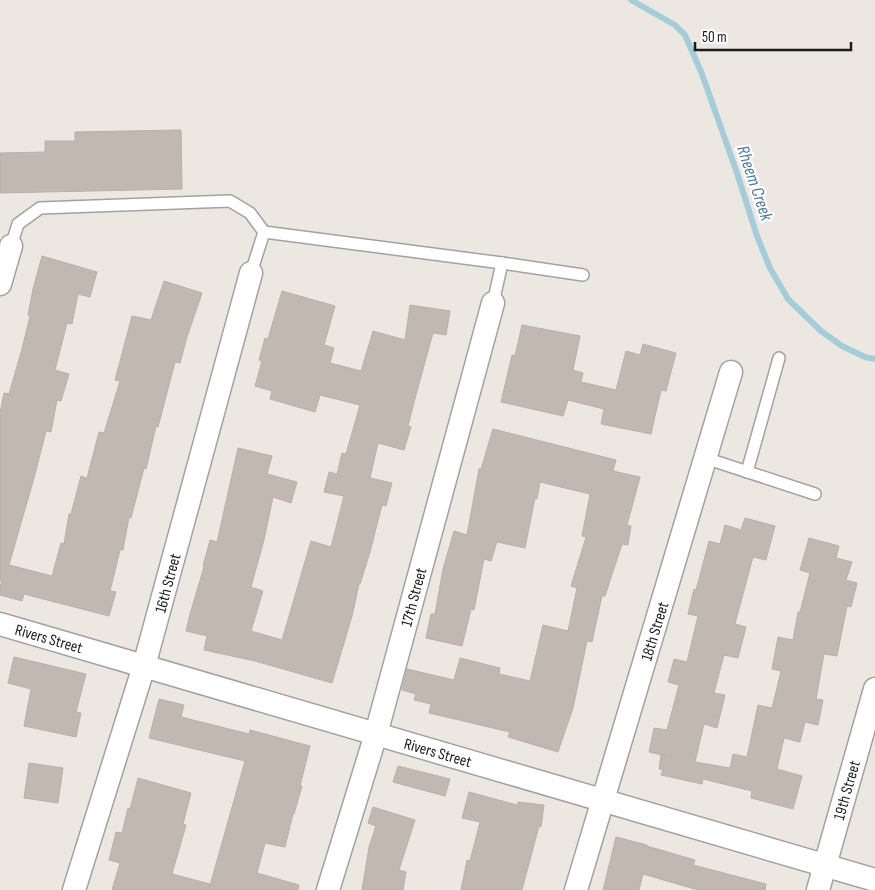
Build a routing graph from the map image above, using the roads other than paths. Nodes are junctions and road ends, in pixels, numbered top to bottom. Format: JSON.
{"nodes":[{"id":1,"x":264,"y":232,"type":"junction"},
{"id":2,"x":10,"y":246,"type":"joint"},
{"id":3,"x":502,"y":263,"type":"junction"},
{"id":4,"x":251,"y":273,"type":"joint"},
{"id":5,"x":583,"y":276,"type":"dead end"},
{"id":6,"x":0,"y":284,"type":"edge"},
{"id":7,"x":494,"y":303,"type":"joint"},
{"id":8,"x":778,"y":358,"type":"dead end"},
{"id":9,"x":731,"y":372,"type":"dead end"},
{"id":10,"x":705,"y":458,"type":"junction"},
{"id":11,"x":747,"y":472,"type":"junction"},
{"id":12,"x":815,"y":494,"type":"dead end"},
{"id":13,"x":0,"y":624,"type":"edge"},
{"id":14,"x":144,"y":666,"type":"junction"},
{"id":15,"x":875,"y":689,"type":"edge"},
{"id":16,"x":376,"y":734,"type":"junction"},
{"id":17,"x":603,"y":800,"type":"junction"},
{"id":18,"x":825,"y":865,"type":"junction"},
{"id":19,"x":875,"y":880,"type":"edge"},
{"id":20,"x":74,"y":890,"type":"edge"},
{"id":21,"x":328,"y":890,"type":"edge"},
{"id":22,"x":576,"y":890,"type":"edge"},
{"id":23,"x":818,"y":890,"type":"edge"}],
"edges":[{"from":1,"to":2,"type":"lane"},
{"from":1,"to":3,"type":"lane"},
{"from":1,"to":4,"type":"lane"},
{"from":2,"to":6,"type":"street"},
{"from":3,"to":5,"type":"lane"},
{"from":3,"to":7,"type":"lane"},
{"from":4,"to":14,"type":"street","name":"16th Street"},
{"from":7,"to":16,"type":"street","name":"17th Street"},
{"from":8,"to":11,"type":"lane"},
{"from":9,"to":10,"type":"street","name":"18th Street"},
{"from":10,"to":11,"type":"lane"},
{"from":10,"to":17,"type":"street","name":"18th Street"},
{"from":11,"to":12,"type":"lane"},
{"from":13,"to":14,"type":"street","name":"Rivers Street"},
{"from":14,"to":16,"type":"street","name":"Rivers Street"},
{"from":14,"to":20,"type":"street","name":"16th Street"},
{"from":15,"to":18,"type":"street","name":"19th Street"},
{"from":16,"to":17,"type":"street","name":"Rivers Street"},
{"from":16,"to":21,"type":"street","name":"17th Street"},
{"from":17,"to":18,"type":"street","name":"Rivers Street"},
{"from":17,"to":22,"type":"street","name":"18th Street"},
{"from":18,"to":19,"type":"street","name":"Rivers Street"},
{"from":18,"to":23,"type":"street","name":"19th Street"}]}
